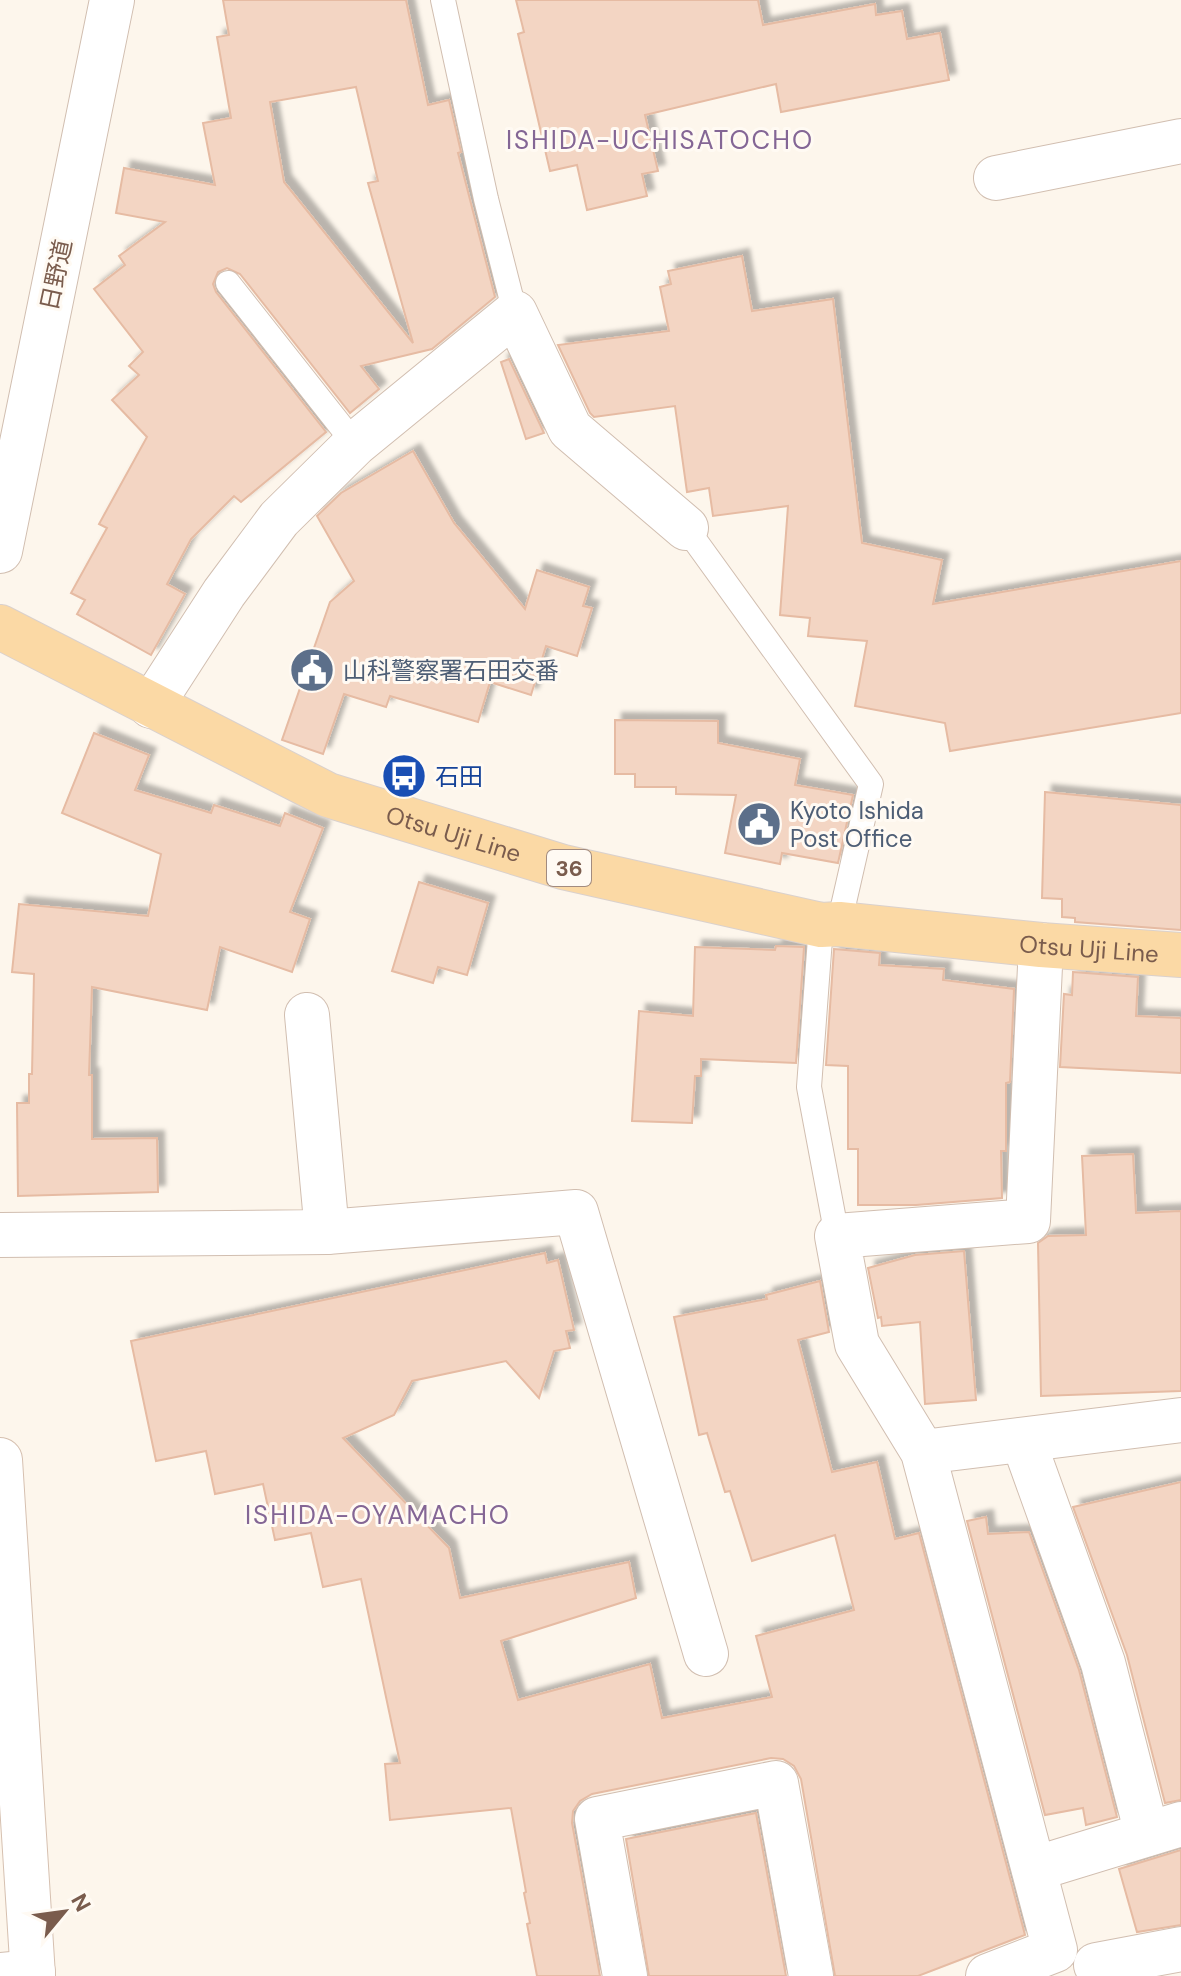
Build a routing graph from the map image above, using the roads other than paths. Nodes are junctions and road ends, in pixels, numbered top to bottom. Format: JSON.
{"nodes":[{"id":1,"x":112,"y":0,"type":"edge"},
{"id":2,"x":443,"y":0,"type":"edge"},
{"id":3,"x":1181,"y":141,"type":"edge"},
{"id":4,"x":996,"y":178,"type":"dead end"},
{"id":5,"x":228,"y":283,"type":"dead end"},
{"id":6,"x":515,"y":313,"type":"junction"},
{"id":7,"x":355,"y":444,"type":"junction"},
{"id":8,"x":686,"y":528,"type":"joint"},
{"id":9,"x":0,"y":551,"type":"edge"},
{"id":10,"x":0,"y":627,"type":"edge"},
{"id":11,"x":151,"y":706,"type":"junction"},
{"id":12,"x":830,"y":925,"type":"junction"},
{"id":13,"x":1041,"y":945,"type":"junction"},
{"id":14,"x":1181,"y":955,"type":"edge"},
{"id":15,"x":307,"y":1015,"type":"dead end"},
{"id":16,"x":327,"y":1232,"type":"junction"},
{"id":17,"x":0,"y":1235,"type":"edge"},
{"id":18,"x":837,"y":1236,"type":"junction"},
{"id":19,"x":1181,"y":1420,"type":"edge"},
{"id":20,"x":1023,"y":1440,"type":"junction"},
{"id":21,"x":923,"y":1452,"type":"junction"},
{"id":22,"x":0,"y":1460,"type":"edge"},
{"id":23,"x":5,"y":1637,"type":"edge"},
{"id":24,"x":706,"y":1654,"type":"dead end"},
{"id":25,"x":1164,"y":1829,"type":"edge"},
{"id":26,"x":11,"y":1831,"type":"edge"},
{"id":27,"x":1034,"y":1869,"type":"junction"},
{"id":28,"x":1181,"y":1949,"type":"edge"},
{"id":29,"x":1096,"y":1965,"type":"dead end"},
{"id":30,"x":22,"y":1974,"type":"edge"},
{"id":31,"x":625,"y":1976,"type":"edge"},
{"id":32,"x":811,"y":1976,"type":"edge"},
{"id":33,"x":988,"y":1976,"type":"edge"}],
"edges":[{"from":1,"to":9,"type":"street","name":"日野道"},
{"from":2,"to":6,"type":"lane"},
{"from":3,"to":4,"type":"street"},
{"from":5,"to":7,"type":"lane"},
{"from":6,"to":7,"type":"street"},
{"from":6,"to":8,"type":"street"},
{"from":7,"to":11,"type":"street"},
{"from":8,"to":12,"type":"lane"},
{"from":10,"to":11,"type":"main road","name":"Otsu Uji Line","number":"36"},
{"from":11,"to":12,"type":"main road","name":"Otsu Uji Line","number":"36"},
{"from":12,"to":13,"type":"main road","name":"Otsu Uji Line","number":"36"},
{"from":12,"to":18,"type":"lane"},
{"from":13,"to":14,"type":"main road","name":"Otsu Uji Line","number":"36"},
{"from":13,"to":18,"type":"street"},
{"from":15,"to":16,"type":"street"},
{"from":16,"to":17,"type":"street"},
{"from":16,"to":24,"type":"street"},
{"from":18,"to":21,"type":"street"},
{"from":19,"to":20,"type":"street"},
{"from":20,"to":21,"type":"street"},
{"from":20,"to":25,"type":"street"},
{"from":21,"to":27,"type":"street"},
{"from":22,"to":23,"type":"street"},
{"from":23,"to":26,"type":"street"},
{"from":25,"to":27,"type":"street"},
{"from":26,"to":30,"type":"street"},
{"from":27,"to":33,"type":"street"},
{"from":28,"to":29,"type":"street"},
{"from":31,"to":32,"type":"street"}]}
